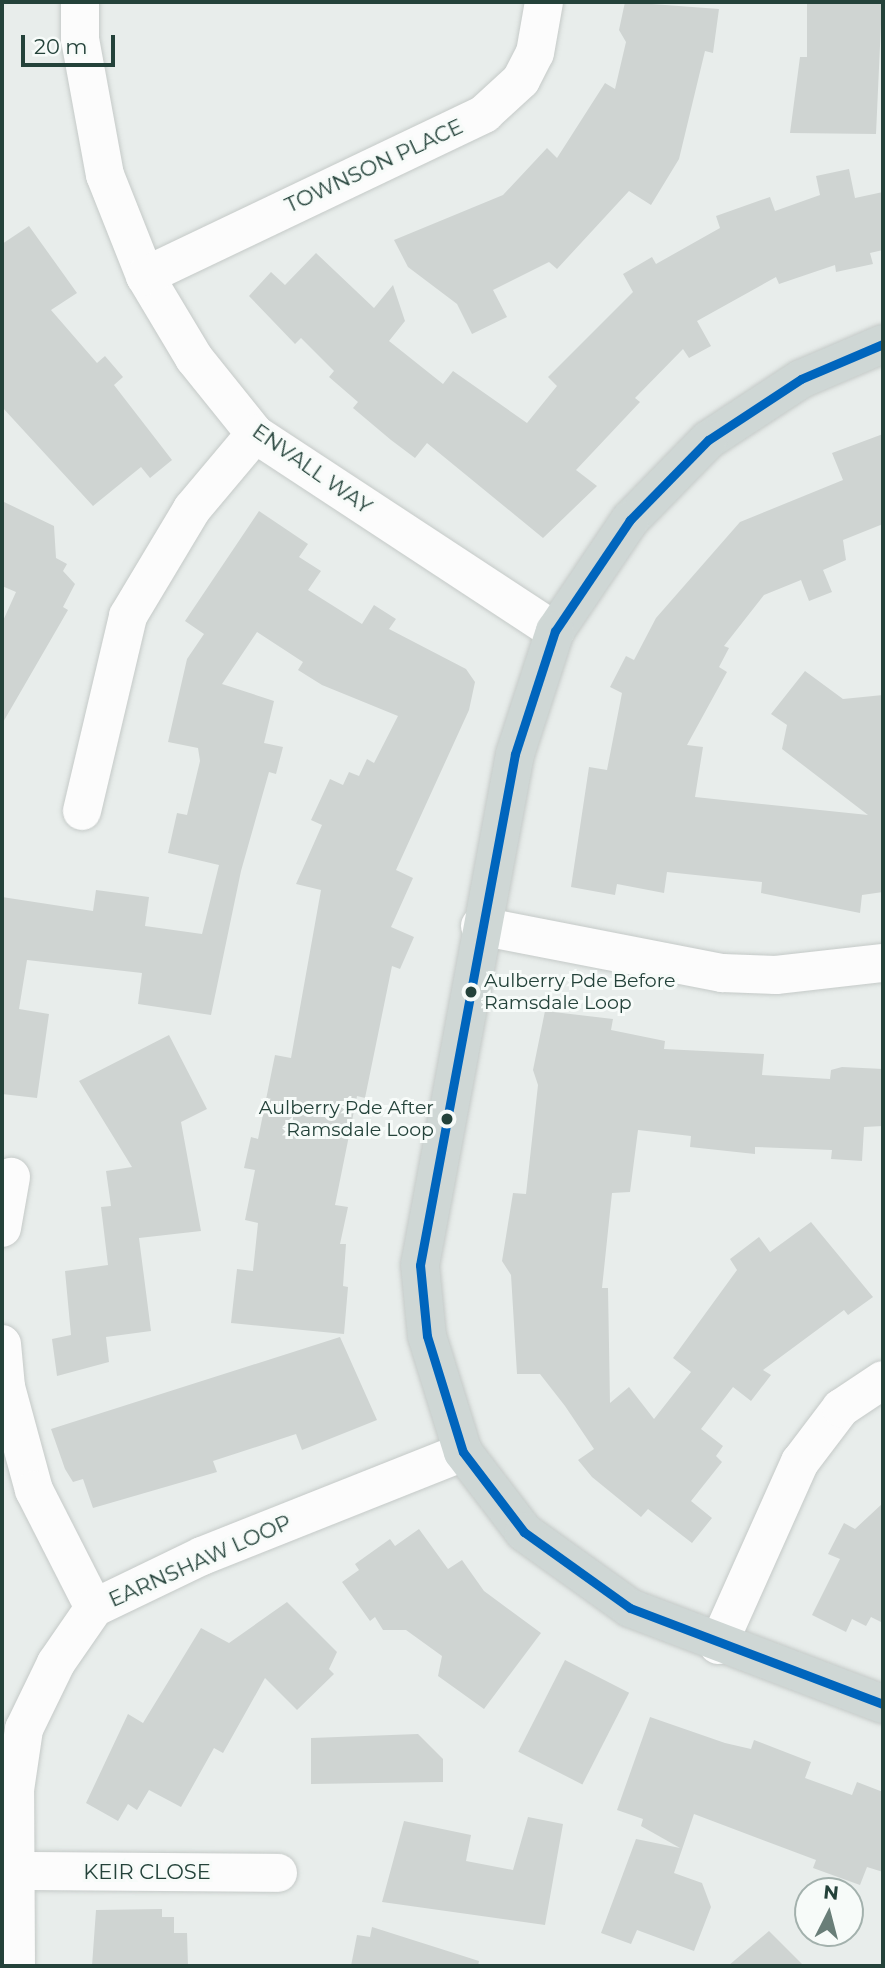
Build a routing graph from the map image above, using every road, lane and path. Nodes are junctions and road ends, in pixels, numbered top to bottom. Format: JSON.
{"nodes":[{"id":1,"x":80,"y":2,"type":"edge"},
{"id":2,"x":544,"y":2,"type":"edge"},
{"id":3,"x":145,"y":276,"type":"junction"},
{"id":4,"x":883,"y":344,"type":"edge"},
{"id":5,"x":255,"y":434,"type":"junction"},
{"id":6,"x":555,"y":631,"type":"junction"},
{"id":7,"x":82,"y":811,"type":"dead end"},
{"id":8,"x":481,"y":926,"type":"junction"},
{"id":9,"x":883,"y":963,"type":"edge"},
{"id":10,"x":11,"y":1177,"type":"dead end"},
{"id":11,"x":2,"y":1228,"type":"edge"},
{"id":12,"x":2,"y":1344,"type":"edge"},
{"id":13,"x":883,"y":1380,"type":"edge"},
{"id":14,"x":463,"y":1452,"type":"junction"},
{"id":15,"x":94,"y":1608,"type":"junction"},
{"id":16,"x":718,"y":1645,"type":"junction"},
{"id":17,"x":883,"y":1704,"type":"edge"},
{"id":18,"x":16,"y":1871,"type":"junction"},
{"id":19,"x":278,"y":1873,"type":"dead end"},
{"id":20,"x":16,"y":1966,"type":"edge"}],
"edges":[{"from":1,"to":3,"type":"street","name":"ENVALL WAY"},
{"from":2,"to":3,"type":"street","name":"TOWNSON PLACE"},
{"from":3,"to":5,"type":"street","name":"ENVALL WAY"},
{"from":4,"to":6,"type":"main road"},
{"from":5,"to":6,"type":"street","name":"ENVALL WAY"},
{"from":5,"to":7,"type":"street"},
{"from":6,"to":8,"type":"main road"},
{"from":8,"to":9,"type":"street"},
{"from":8,"to":14,"type":"main road"},
{"from":10,"to":11,"type":"street"},
{"from":12,"to":15,"type":"street"},
{"from":13,"to":16,"type":"street"},
{"from":14,"to":15,"type":"street","name":"EARNSHAW LOOP"},
{"from":14,"to":16,"type":"main road"},
{"from":15,"to":18,"type":"street","name":"EARNSHAW LOOP"},
{"from":16,"to":17,"type":"main road"},
{"from":18,"to":19,"type":"street","name":"KEIR CLOSE"},
{"from":18,"to":20,"type":"street","name":"EARNSHAW LOOP"}]}
